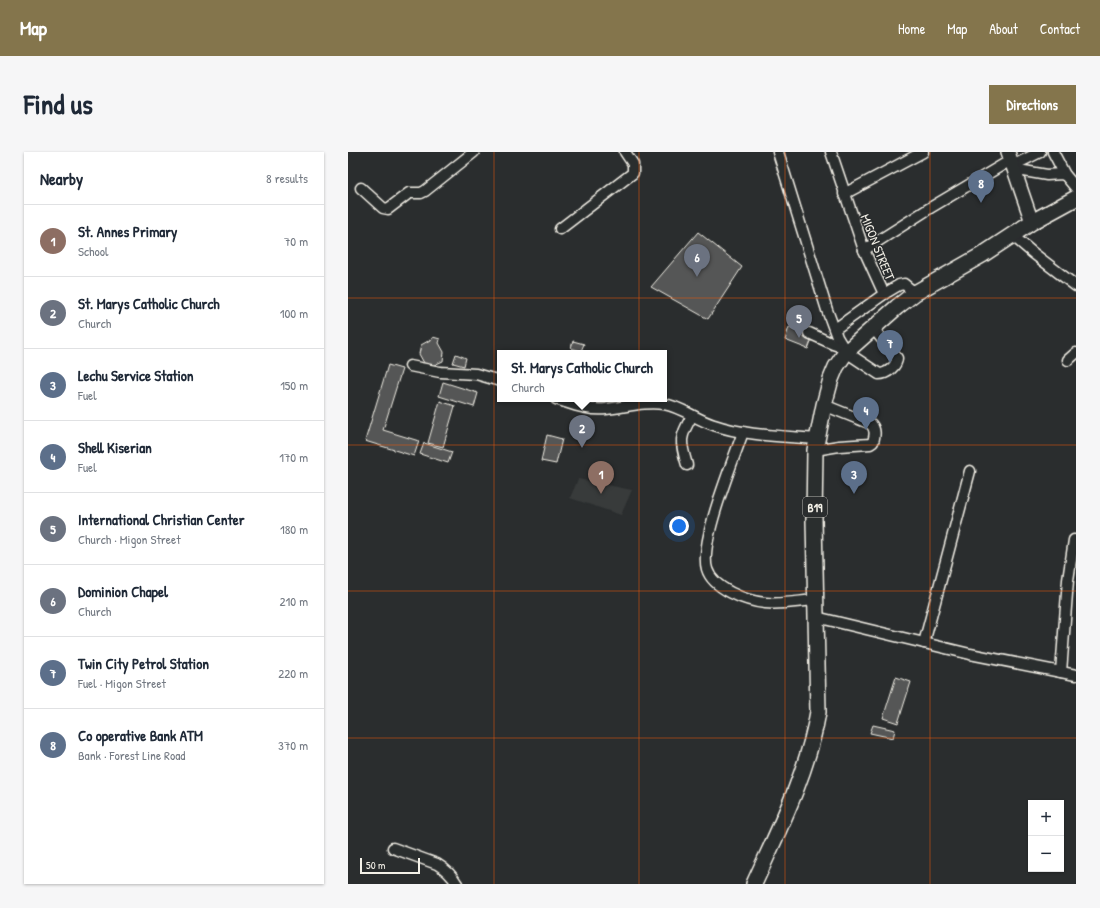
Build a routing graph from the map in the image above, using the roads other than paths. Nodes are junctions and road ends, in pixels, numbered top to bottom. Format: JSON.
{"nodes":[{"id":1,"x":474,"y":152,"type":"edge"},
{"id":2,"x":626,"y":152,"type":"edge"},
{"id":3,"x":778,"y":152,"type":"edge"},
{"id":4,"x":831,"y":152,"type":"edge"},
{"id":5,"x":923,"y":152,"type":"edge"},
{"id":6,"x":1040,"y":152,"type":"edge"},
{"id":7,"x":1053,"y":152,"type":"edge"},
{"id":8,"x":910,"y":155,"type":"edge"},
{"id":9,"x":1011,"y":162,"type":"edge"},
{"id":10,"x":1065,"y":175,"type":"junction"},
{"id":11,"x":361,"y":188,"type":"dead end"},
{"id":12,"x":1076,"y":188,"type":"edge"},
{"id":13,"x":844,"y":194,"type":"junction"},
{"id":14,"x":1076,"y":198,"type":"edge"},
{"id":15,"x":1032,"y":222,"type":"junction"},
{"id":16,"x":560,"y":229,"type":"dead end"},
{"id":17,"x":1012,"y":235,"type":"junction"},
{"id":18,"x":864,"y":250,"type":"junction"},
{"id":19,"x":1076,"y":286,"type":"edge"},
{"id":20,"x":884,"y":294,"type":"junction"},
{"id":21,"x":915,"y":294,"type":"junction"},
{"id":22,"x":873,"y":328,"type":"junction"},
{"id":23,"x":835,"y":330,"type":"junction"},
{"id":24,"x":809,"y":333,"type":"dead end"},
{"id":25,"x":844,"y":350,"type":"junction"},
{"id":26,"x":1076,"y":353,"type":"edge"},
{"id":27,"x":1068,"y":360,"type":"dead end"},
{"id":28,"x":410,"y":366,"type":"dead end"},
{"id":29,"x":497,"y":380,"type":"edge"},
{"id":30,"x":567,"y":402,"type":"edge"},
{"id":31,"x":824,"y":406,"type":"junction"},
{"id":32,"x":692,"y":416,"type":"junction"},
{"id":33,"x":743,"y":432,"type":"junction"},
{"id":34,"x":816,"y":444,"type":"junction"},
{"id":35,"x":688,"y":465,"type":"dead end"},
{"id":36,"x":970,"y":471,"type":"dead end"},
{"id":37,"x":1074,"y":540,"type":"dead end"},
{"id":38,"x":816,"y":600,"type":"junction"},
{"id":39,"x":816,"y":617,"type":"junction"},
{"id":40,"x":924,"y":643,"type":"junction"},
{"id":41,"x":1061,"y":672,"type":"junction"},
{"id":42,"x":1076,"y":675,"type":"edge"},
{"id":43,"x":392,"y":848,"type":"dead end"},
{"id":44,"x":457,"y":884,"type":"edge"},
{"id":45,"x":754,"y":884,"type":"edge"}],
"edges":[{"from":1,"to":11,"type":"street"},
{"from":2,"to":16,"type":"street"},
{"from":3,"to":23,"type":"street"},
{"from":4,"to":13,"type":"street","name":"MIGON STREET"},
{"from":5,"to":8,"type":"street"},
{"from":6,"to":9,"type":"street"},
{"from":7,"to":10,"type":"street"},
{"from":8,"to":13,"type":"street"},
{"from":9,"to":10,"type":"street"},
{"from":9,"to":15,"type":"main road"},
{"from":9,"to":18,"type":"street"},
{"from":10,"to":12,"type":"street"},
{"from":13,"to":18,"type":"street","name":"MIGON STREET"},
{"from":14,"to":15,"type":"highway","number":"B19"},
{"from":15,"to":17,"type":"highway","number":"B19"},
{"from":17,"to":19,"type":"street"},
{"from":17,"to":21,"type":"highway","number":"B19"},
{"from":18,"to":20,"type":"street","name":"MIGON STREET"},
{"from":20,"to":21,"type":"street"},
{"from":20,"to":23,"type":"street","name":"MIGON STREET"},
{"from":21,"to":22,"type":"highway","number":"B19"},
{"from":22,"to":25,"type":"highway","number":"B19"},
{"from":22,"to":25,"type":"street"},
{"from":23,"to":25,"type":"street"},
{"from":24,"to":25,"type":"street"},
{"from":25,"to":31,"type":"highway","number":"B19"},
{"from":26,"to":27,"type":"street"},
{"from":28,"to":29,"type":"street"},
{"from":30,"to":32,"type":"street"},
{"from":31,"to":34,"type":"highway","number":"B19"},
{"from":31,"to":34,"type":"street"},
{"from":32,"to":33,"type":"street"},
{"from":32,"to":35,"type":"street"},
{"from":33,"to":34,"type":"street"},
{"from":33,"to":38,"type":"street"},
{"from":34,"to":38,"type":"highway","number":"B19"},
{"from":36,"to":40,"type":"street"},
{"from":37,"to":41,"type":"street"},
{"from":38,"to":39,"type":"highway","number":"B19"},
{"from":39,"to":40,"type":"street"},
{"from":39,"to":45,"type":"highway","number":"B19"},
{"from":40,"to":41,"type":"street"},
{"from":41,"to":42,"type":"street"},
{"from":43,"to":44,"type":"street"}]}
